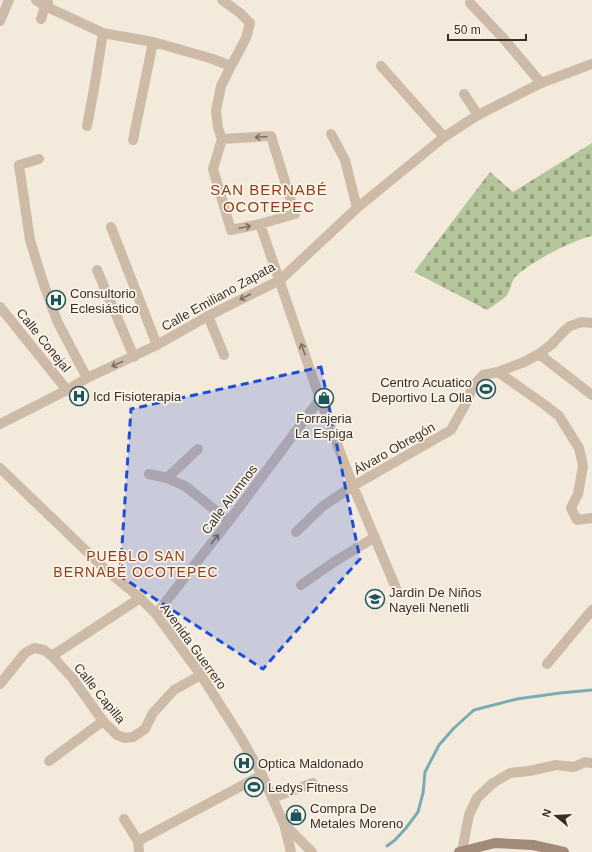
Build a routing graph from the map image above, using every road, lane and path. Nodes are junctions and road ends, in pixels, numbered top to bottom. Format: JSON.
{"nodes":[{"id":1,"x":9,"y":0,"type":"edge"},
{"id":2,"x":36,"y":0,"type":"edge"},
{"id":3,"x":222,"y":0,"type":"edge"},
{"id":4,"x":470,"y":2,"type":"dead end"},
{"id":5,"x":47,"y":3,"type":"edge"},
{"id":6,"x":41,"y":19,"type":"dead end"},
{"id":7,"x":0,"y":21,"type":"edge"},
{"id":8,"x":103,"y":33,"type":"junction"},
{"id":9,"x":153,"y":42,"type":"junction"},
{"id":10,"x":592,"y":64,"type":"edge"},
{"id":11,"x":230,"y":66,"type":"junction"},
{"id":12,"x":381,"y":66,"type":"dead end"},
{"id":13,"x":541,"y":83,"type":"junction"},
{"id":14,"x":464,"y":94,"type":"dead end"},
{"id":15,"x":478,"y":116,"type":"junction"},
{"id":16,"x":87,"y":126,"type":"dead end"},
{"id":17,"x":331,"y":134,"type":"dead end"},
{"id":18,"x":444,"y":137,"type":"junction"},
{"id":19,"x":222,"y":139,"type":"junction"},
{"id":20,"x":133,"y":140,"type":"dead end"},
{"id":21,"x":39,"y":159,"type":"dead end"},
{"id":22,"x":357,"y":208,"type":"junction"},
{"id":23,"x":260,"y":224,"type":"junction"},
{"id":24,"x":111,"y":227,"type":"dead end"},
{"id":25,"x":97,"y":270,"type":"dead end"},
{"id":26,"x":280,"y":280,"type":"junction"},
{"id":27,"x":0,"y":307,"type":"edge"},
{"id":28,"x":208,"y":316,"type":"junction"},
{"id":29,"x":592,"y":323,"type":"edge"},
{"id":30,"x":157,"y":345,"type":"junction"},
{"id":31,"x":224,"y":354,"type":"dead end"},
{"id":32,"x":539,"y":354,"type":"junction"},
{"id":33,"x":134,"y":357,"type":"junction"},
{"id":34,"x":498,"y":372,"type":"junction"},
{"id":35,"x":88,"y":378,"type":"junction"},
{"id":36,"x":67,"y":390,"type":"junction"},
{"id":37,"x":592,"y":395,"type":"edge"},
{"id":38,"x":320,"y":399,"type":"junction"},
{"id":39,"x":0,"y":424,"type":"edge"},
{"id":40,"x":198,"y":449,"type":"dead end"},
{"id":41,"x":0,"y":468,"type":"edge"},
{"id":42,"x":149,"y":474,"type":"dead end"},
{"id":43,"x":167,"y":478,"type":"junction"},
{"id":44,"x":353,"y":486,"type":"junction"},
{"id":45,"x":592,"y":518,"type":"edge"},
{"id":46,"x":229,"y":521,"type":"junction"},
{"id":47,"x":296,"y":532,"type":"dead end"},
{"id":48,"x":375,"y":537,"type":"junction"},
{"id":49,"x":301,"y":585,"type":"dead end"},
{"id":50,"x":398,"y":593,"type":"dead end"},
{"id":51,"x":140,"y":598,"type":"junction"},
{"id":52,"x":592,"y":610,"type":"edge"},
{"id":53,"x":156,"y":614,"type":"junction"},
{"id":54,"x":52,"y":656,"type":"junction"},
{"id":55,"x":547,"y":664,"type":"dead end"},
{"id":56,"x":201,"y":675,"type":"junction"},
{"id":57,"x":0,"y":684,"type":"edge"},
{"id":58,"x":103,"y":721,"type":"junction"},
{"id":59,"x":50,"y":760,"type":"dead end"},
{"id":60,"x":592,"y":763,"type":"edge"},
{"id":61,"x":262,"y":775,"type":"junction"},
{"id":62,"x":313,"y":782,"type":"dead end"},
{"id":63,"x":272,"y":798,"type":"junction"},
{"id":64,"x":124,"y":819,"type":"dead end"},
{"id":65,"x":284,"y":824,"type":"junction"},
{"id":66,"x":138,"y":841,"type":"junction"},
{"id":67,"x":460,"y":851,"type":"edge"},
{"id":68,"x":140,"y":852,"type":"edge"},
{"id":69,"x":291,"y":852,"type":"edge"},
{"id":70,"x":312,"y":852,"type":"edge"},
{"id":71,"x":564,"y":852,"type":"edge"}],
"edges":[{"from":1,"to":7,"type":"street"},
{"from":2,"to":5,"type":"street"},
{"from":3,"to":11,"type":"street"},
{"from":4,"to":13,"type":"street"},
{"from":5,"to":6,"type":"street"},
{"from":5,"to":8,"type":"street"},
{"from":8,"to":9,"type":"street"},
{"from":8,"to":16,"type":"street"},
{"from":9,"to":11,"type":"street"},
{"from":9,"to":20,"type":"street"},
{"from":10,"to":13,"type":"street","name":"Calle Emiliano Zapata"},
{"from":11,"to":19,"type":"street"},
{"from":12,"to":18,"type":"street"},
{"from":13,"to":15,"type":"street","name":"Calle Emiliano Zapata"},
{"from":14,"to":15,"type":"street"},
{"from":15,"to":18,"type":"street","name":"Calle Emiliano Zapata"},
{"from":17,"to":22,"type":"street"},
{"from":18,"to":22,"type":"street","name":"Calle Emiliano Zapata"},
{"from":19,"to":23,"type":"street","one_way":true},
{"from":23,"to":19,"type":"street","one_way":true},
{"from":21,"to":35,"type":"street"},
{"from":22,"to":26,"type":"street","name":"Calle Emiliano Zapata"},
{"from":23,"to":26,"type":"street"},
{"from":24,"to":30,"type":"street"},
{"from":25,"to":33,"type":"street"},
{"from":26,"to":28,"type":"street","name":"Calle Emiliano Zapata","one_way":true},
{"from":38,"to":26,"type":"street","one_way":true},
{"from":27,"to":36,"type":"street","name":"Calle Conejal"},
{"from":28,"to":30,"type":"street","name":"Calle Emiliano Zapata"},
{"from":28,"to":31,"type":"street"},
{"from":29,"to":32,"type":"street","name":"Álvaro Obregón"},
{"from":30,"to":33,"type":"street","name":"Calle Emiliano Zapata"},
{"from":32,"to":34,"type":"street","name":"Álvaro Obregón"},
{"from":32,"to":37,"type":"street"},
{"from":33,"to":35,"type":"street","name":"Calle Emiliano Zapata","one_way":true},
{"from":34,"to":44,"type":"street","name":"Álvaro Obregón"},
{"from":34,"to":45,"type":"street"},
{"from":35,"to":36,"type":"street","name":"Calle Emiliano Zapata"},
{"from":36,"to":39,"type":"street","name":"Calle Emiliano Zapata"},
{"from":38,"to":44,"type":"street"},
{"from":38,"to":46,"type":"street","name":"Calle Alumnos"},
{"from":40,"to":43,"type":"street"},
{"from":41,"to":51,"type":"street","name":"Avenida Guerrero"},
{"from":42,"to":43,"type":"street"},
{"from":43,"to":46,"type":"street"},
{"from":44,"to":47,"type":"street","name":"Álvaro Obregón"},
{"from":44,"to":48,"type":"street"},
{"from":53,"to":46,"type":"street","name":"Calle Alumnos","one_way":true},
{"from":48,"to":49,"type":"street"},
{"from":48,"to":50,"type":"street"},
{"from":51,"to":53,"type":"street","name":"Avenida Guerrero"},
{"from":51,"to":54,"type":"street"},
{"from":52,"to":55,"type":"street"},
{"from":53,"to":56,"type":"street","name":"Avenida Guerrero"},
{"from":54,"to":57,"type":"street"},
{"from":54,"to":58,"type":"street","name":"Calle Capilla"},
{"from":56,"to":58,"type":"street","name":"Calle Capilla"},
{"from":56,"to":61,"type":"street","name":"Avenida Guerrero"},
{"from":58,"to":59,"type":"street"},
{"from":60,"to":67,"type":"street"},
{"from":61,"to":63,"type":"street","name":"Avenida Guerrero"},
{"from":61,"to":66,"type":"street"},
{"from":62,"to":63,"type":"street"},
{"from":63,"to":65,"type":"street","name":"Avenida Guerrero"},
{"from":64,"to":66,"type":"street"},
{"from":65,"to":69,"type":"street"},
{"from":65,"to":70,"type":"street","name":"Avenida Guerrero"},
{"from":66,"to":68,"type":"street"},
{"from":67,"to":71,"type":"main road"}]}
